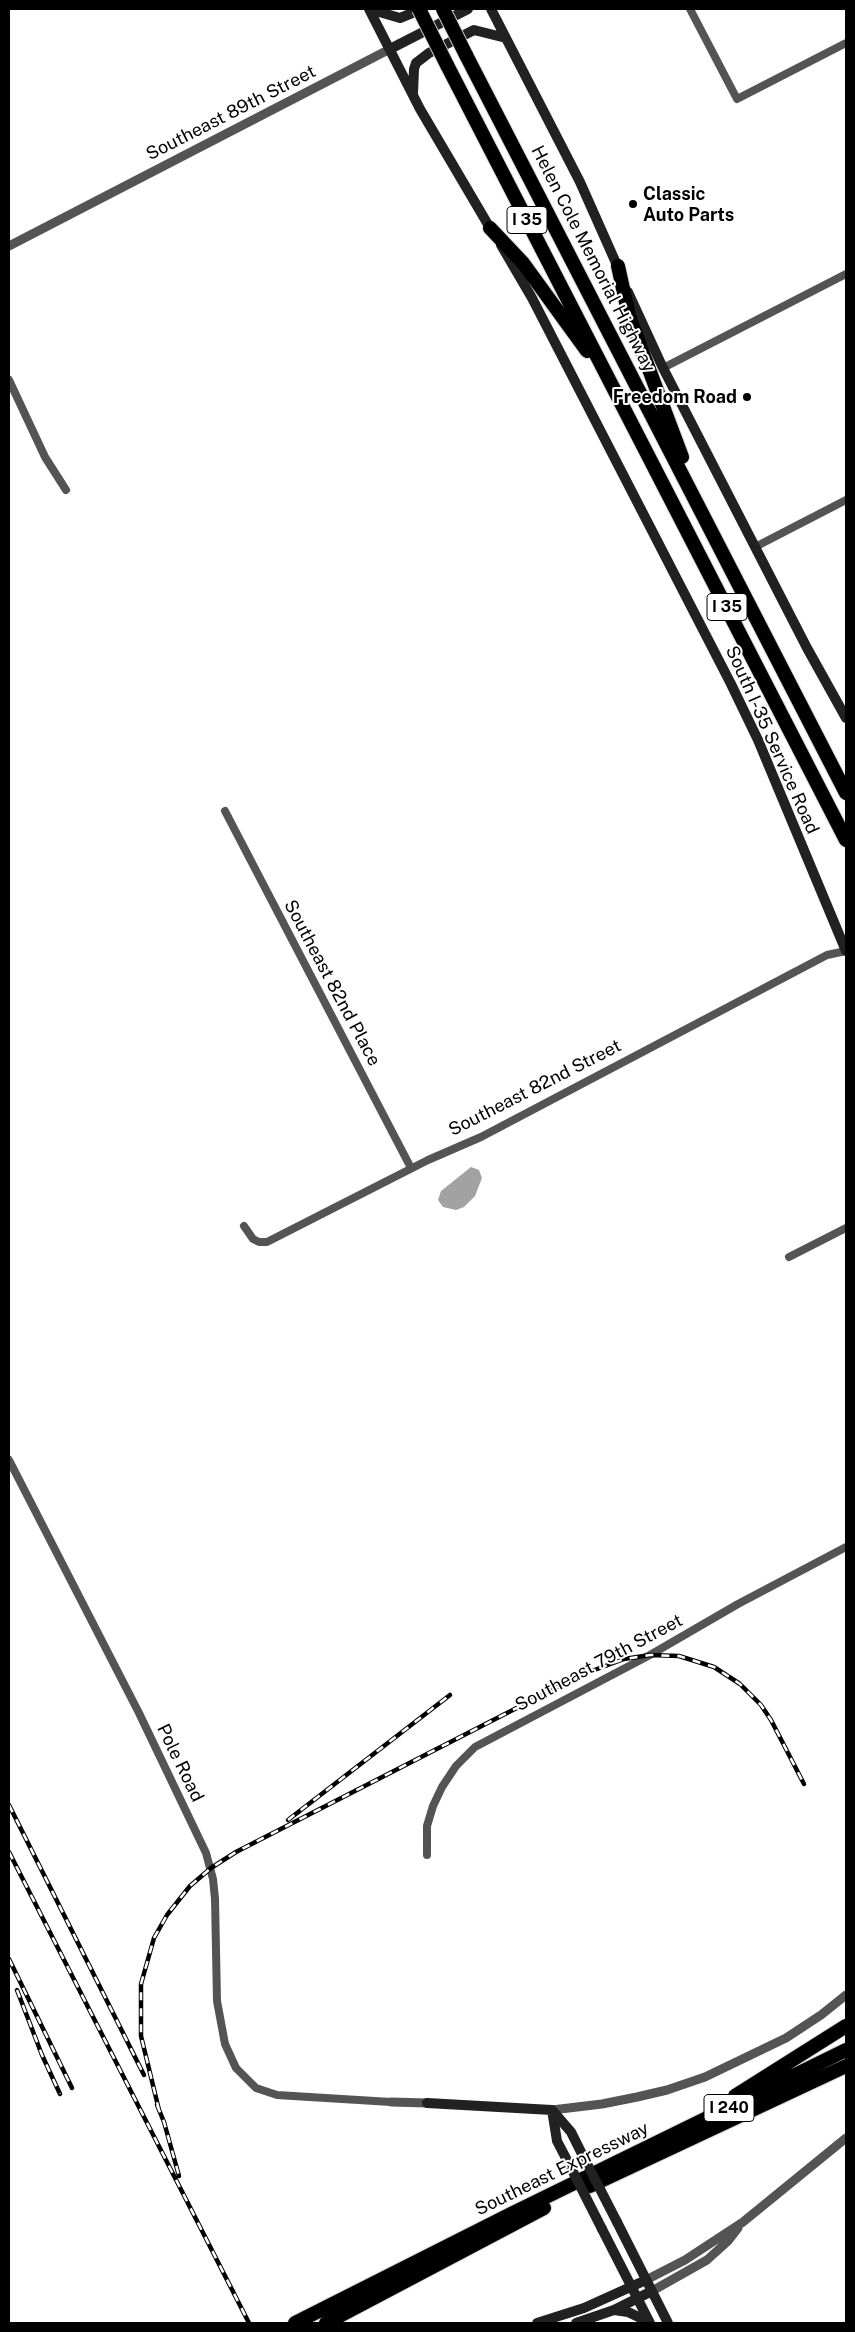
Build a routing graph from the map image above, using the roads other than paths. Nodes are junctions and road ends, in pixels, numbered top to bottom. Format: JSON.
{"nodes":[{"id":1,"x":369,"y":9,"type":"edge"},
{"id":2,"x":420,"y":9,"type":"edge"},
{"id":3,"x":443,"y":9,"type":"edge"},
{"id":4,"x":468,"y":9,"type":"edge"},
{"id":5,"x":491,"y":9,"type":"edge"},
{"id":6,"x":690,"y":9,"type":"edge"},
{"id":7,"x":506,"y":38,"type":"junction"},
{"id":8,"x":846,"y":43,"type":"edge"},
{"id":9,"x":390,"y":49,"type":"junction"},
{"id":10,"x":413,"y":94,"type":"junction"},
{"id":11,"x":490,"y":228,"type":"junction"},
{"id":12,"x":9,"y":246,"type":"edge"},
{"id":13,"x":618,"y":266,"type":"junction"},
{"id":14,"x":846,"y":274,"type":"edge"},
{"id":15,"x":663,"y":368,"type":"junction"},
{"id":16,"x":607,"y":375,"type":"junction"},
{"id":17,"x":9,"y":380,"type":"edge"},
{"id":18,"x":66,"y":490,"type":"dead end"},
{"id":19,"x":846,"y":500,"type":"edge"},
{"id":20,"x":704,"y":516,"type":"junction"},
{"id":21,"x":755,"y":547,"type":"junction"},
{"id":22,"x":846,"y":718,"type":"edge"},
{"id":23,"x":846,"y":793,"type":"edge"},
{"id":24,"x":225,"y":812,"type":"dead end"},
{"id":25,"x":846,"y":840,"type":"edge"},
{"id":26,"x":846,"y":952,"type":"edge"},
{"id":27,"x":411,"y":1168,"type":"junction"},
{"id":28,"x":244,"y":1226,"type":"dead end"},
{"id":29,"x":845,"y":1228,"type":"edge"},
{"id":30,"x":789,"y":1257,"type":"dead end"},
{"id":31,"x":9,"y":1460,"type":"edge"},
{"id":32,"x":846,"y":1547,"type":"edge"},
{"id":33,"x":427,"y":1855,"type":"dead end"},
{"id":34,"x":846,"y":1995,"type":"edge"},
{"id":35,"x":846,"y":2026,"type":"edge"},
{"id":36,"x":846,"y":2050,"type":"edge"},
{"id":37,"x":846,"y":2066,"type":"edge"},
{"id":38,"x":391,"y":2102,"type":"joint"},
{"id":39,"x":427,"y":2104,"type":"joint"},
{"id":40,"x":552,"y":2110,"type":"junction"},
{"id":41,"x":672,"y":2136,"type":"junction"},
{"id":42,"x":846,"y":2138,"type":"edge"},
{"id":43,"x":743,"y":2222,"type":"junction"},
{"id":44,"x":646,"y":2280,"type":"junction"},
{"id":45,"x":632,"y":2287,"type":"junction"},
{"id":46,"x":652,"y":2291,"type":"junction"},
{"id":47,"x":637,"y":2299,"type":"junction"},
{"id":48,"x":614,"y":2310,"type":"junction"},
{"id":49,"x":649,"y":2322,"type":"edge"},
{"id":50,"x":295,"y":2323,"type":"edge"},
{"id":51,"x":326,"y":2323,"type":"edge"},
{"id":52,"x":537,"y":2323,"type":"edge"},
{"id":53,"x":576,"y":2323,"type":"edge"},
{"id":54,"x":668,"y":2323,"type":"edge"}],
"edges":[{"from":1,"to":2,"type":"main road"},
{"from":1,"to":9,"type":"main road","name":"South I-35 Service Road"},
{"from":2,"to":16,"type":"highway","number":"I 35","bridge":true},
{"from":3,"to":20,"type":"highway","name":"Helen Cole Memorial Highway","number":"I 35","bridge":true},
{"from":4,"to":9,"type":"main road","name":"Southeast 89th Street"},
{"from":5,"to":7,"type":"main road"},
{"from":6,"to":8,"type":"street"},
{"from":7,"to":10,"type":"main road"},
{"from":7,"to":13,"type":"main road"},
{"from":9,"to":10,"type":"main road","name":"South I-35 Service Road"},
{"from":9,"to":12,"type":"street","name":"Southeast 89th Street"},
{"from":10,"to":11,"type":"main road","name":"South I-35 Service Road"},
{"from":11,"to":16,"type":"highway"},
{"from":11,"to":26,"type":"main road","name":"South I-35 Service Road"},
{"from":13,"to":15,"type":"main road"},
{"from":13,"to":20,"type":"highway"},
{"from":14,"to":15,"type":"street"},
{"from":15,"to":21,"type":"main road"},
{"from":16,"to":25,"type":"highway","number":"I 35"},
{"from":17,"to":18,"type":"street"},
{"from":19,"to":21,"type":"street"},
{"from":20,"to":23,"type":"highway","name":"Helen Cole Memorial Highway","number":"I 35"},
{"from":21,"to":22,"type":"main road"},
{"from":24,"to":27,"type":"street","name":"Southeast 82nd Place"},
{"from":26,"to":27,"type":"street","name":"Southeast 82nd Street"},
{"from":27,"to":28,"type":"street","name":"Southeast 82nd Street"},
{"from":29,"to":30,"type":"street"},
{"from":31,"to":38,"type":"street","name":"Pole Road"},
{"from":32,"to":33,"type":"street","name":"Southeast 79th Street"},
{"from":34,"to":40,"type":"street"},
{"from":35,"to":41,"type":"highway"},
{"from":36,"to":41,"type":"highway","name":"Southeast Expressway","number":"I 240"},
{"from":37,"to":51,"type":"highway","name":"Southeast Expressway","number":"I 240"},
{"from":38,"to":39,"type":"street"},
{"from":39,"to":40,"type":"main road"},
{"from":40,"to":44,"type":"main road","bridge":true},
{"from":40,"to":45,"type":"main road","bridge":true},
{"from":41,"to":50,"type":"highway","name":"Southeast Expressway","number":"I 240"},
{"from":42,"to":43,"type":"street"},
{"from":43,"to":44,"type":"street"},
{"from":43,"to":46,"type":"street"},
{"from":44,"to":45,"type":"main road"},
{"from":44,"to":46,"type":"main road"},
{"from":45,"to":47,"type":"main road"},
{"from":45,"to":52,"type":"main road"},
{"from":46,"to":47,"type":"main road"},
{"from":46,"to":54,"type":"main road"},
{"from":47,"to":48,"type":"main road"},
{"from":47,"to":49,"type":"main road"},
{"from":48,"to":49,"type":"main road"},
{"from":48,"to":53,"type":"main road"}]}
